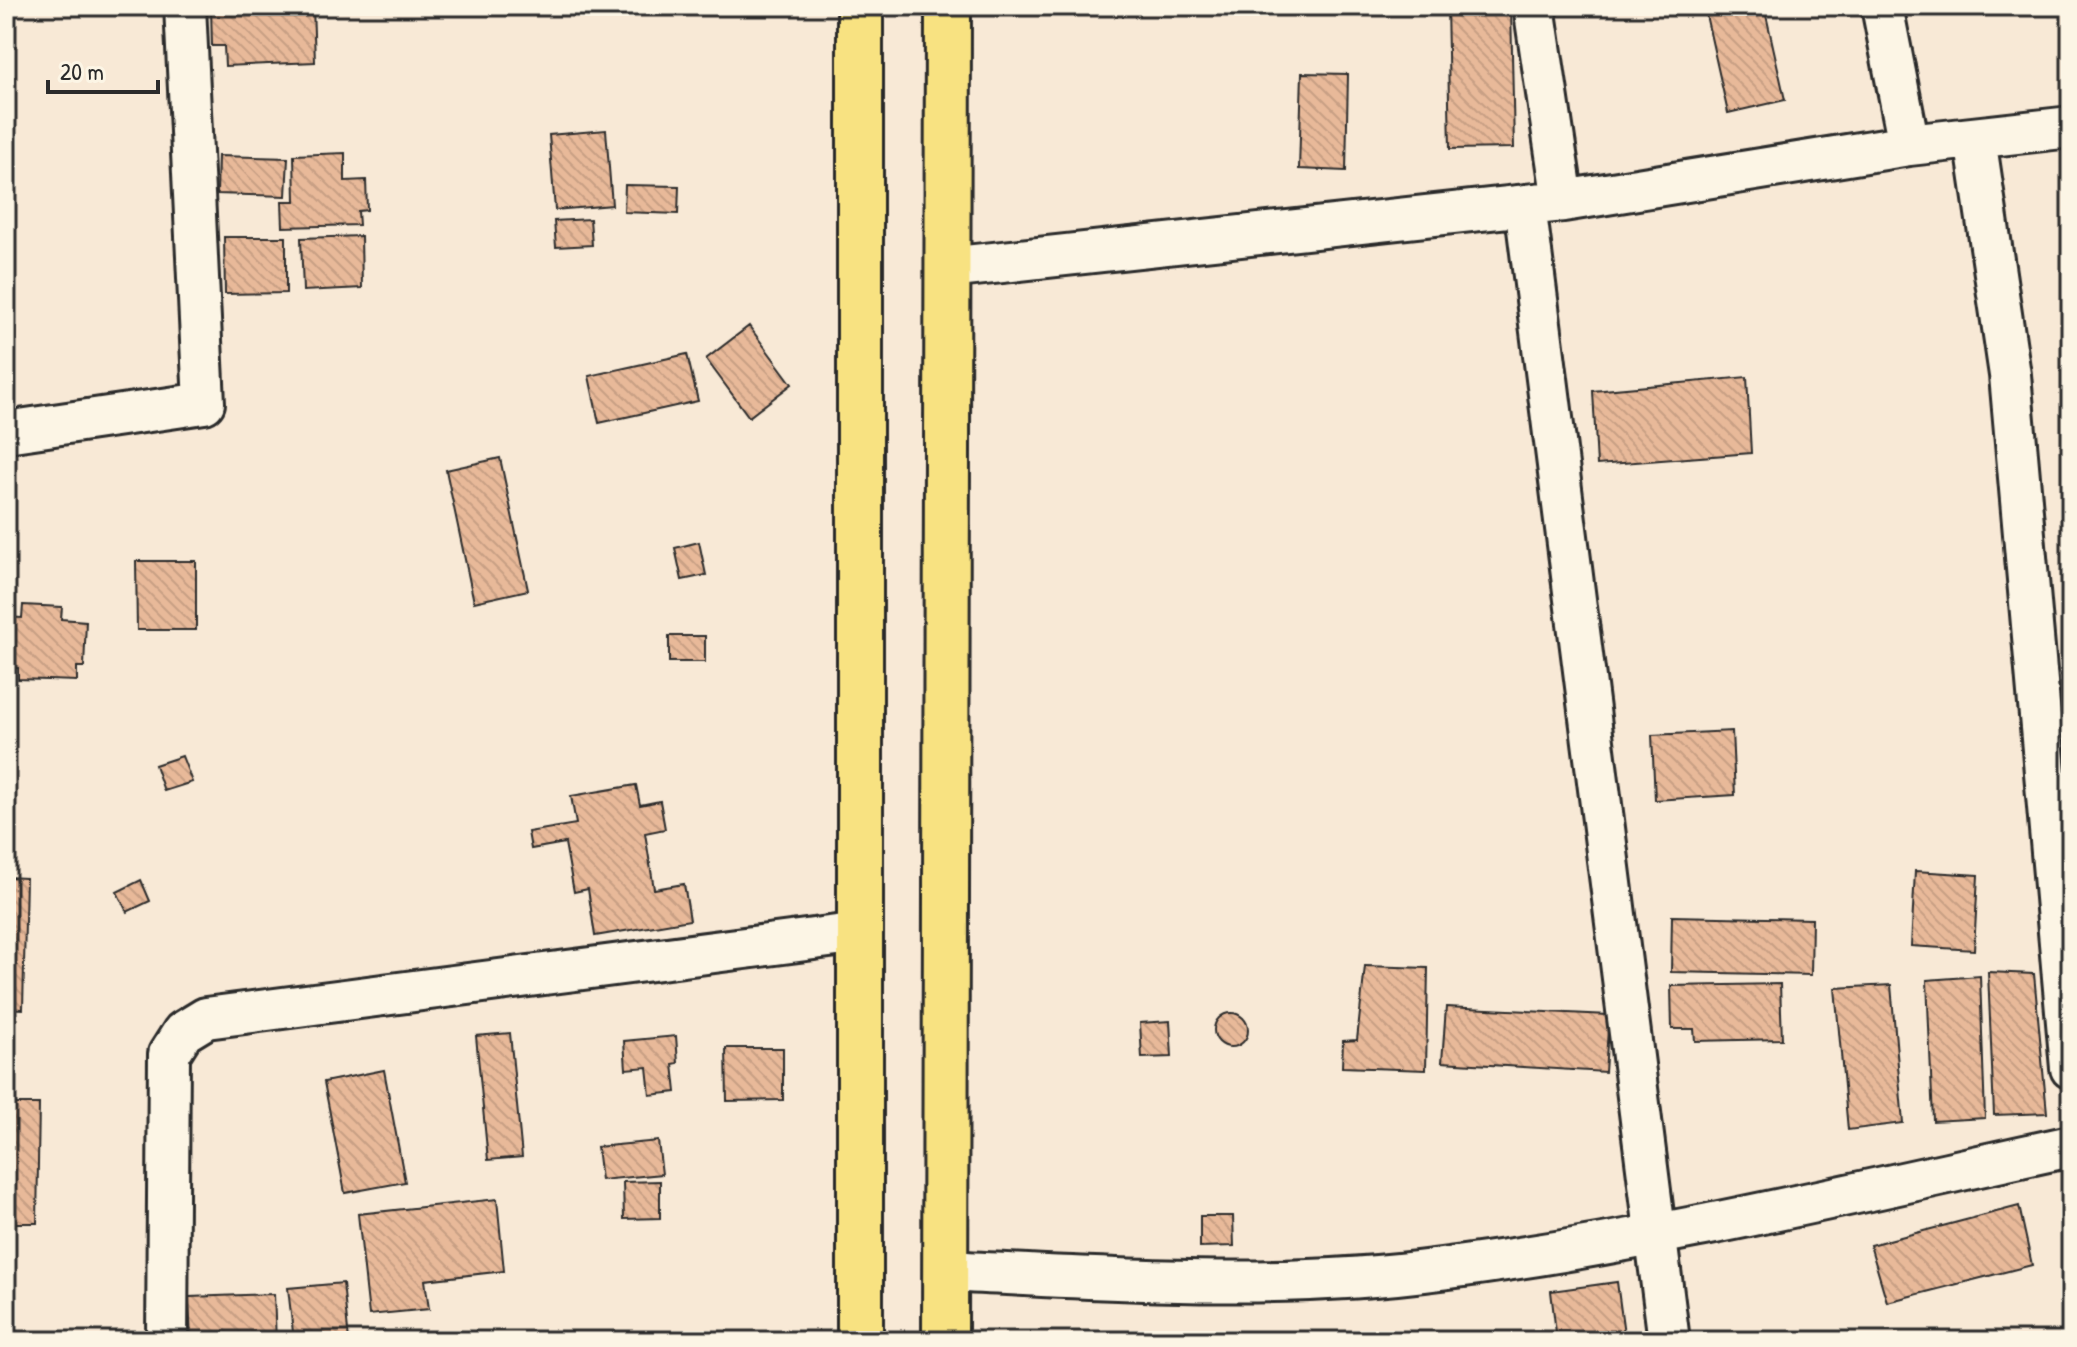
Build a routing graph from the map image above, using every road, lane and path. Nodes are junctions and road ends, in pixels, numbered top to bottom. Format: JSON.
{"nodes":[{"id":1,"x":185,"y":6,"type":"edge"},
{"id":2,"x":860,"y":6,"type":"edge"},
{"id":3,"x":948,"y":6,"type":"edge"},
{"id":4,"x":1534,"y":6,"type":"edge"},
{"id":5,"x":1882,"y":6,"type":"edge"},
{"id":6,"x":2071,"y":127,"type":"edge"},
{"id":7,"x":1975,"y":138,"type":"junction"},
{"id":8,"x":1909,"y":145,"type":"junction"},
{"id":9,"x":1544,"y":203,"type":"junction"},
{"id":10,"x":947,"y":268,"type":"junction"},
{"id":11,"x":6,"y":432,"type":"edge"},
{"id":12,"x":860,"y":933,"type":"junction"},
{"id":13,"x":2071,"y":1068,"type":"edge"},
{"id":14,"x":2071,"y":1146,"type":"edge"},
{"id":15,"x":1655,"y":1235,"type":"junction"},
{"id":16,"x":945,"y":1271,"type":"junction"},
{"id":17,"x":167,"y":1341,"type":"edge"},
{"id":18,"x":860,"y":1341,"type":"edge"},
{"id":19,"x":945,"y":1341,"type":"edge"},
{"id":20,"x":1669,"y":1341,"type":"edge"}],
"edges":[{"from":1,"to":11,"type":"street"},
{"from":2,"to":12,"type":"highway"},
{"from":3,"to":10,"type":"highway"},
{"from":4,"to":9,"type":"street"},
{"from":5,"to":8,"type":"street"},
{"from":6,"to":7,"type":"street"},
{"from":7,"to":8,"type":"street"},
{"from":7,"to":13,"type":"street"},
{"from":8,"to":9,"type":"street"},
{"from":9,"to":10,"type":"street"},
{"from":9,"to":15,"type":"street"},
{"from":10,"to":16,"type":"highway"},
{"from":12,"to":17,"type":"street"},
{"from":12,"to":18,"type":"highway"},
{"from":14,"to":15,"type":"street"},
{"from":15,"to":16,"type":"street"},
{"from":15,"to":20,"type":"street"},
{"from":16,"to":19,"type":"highway"}]}
